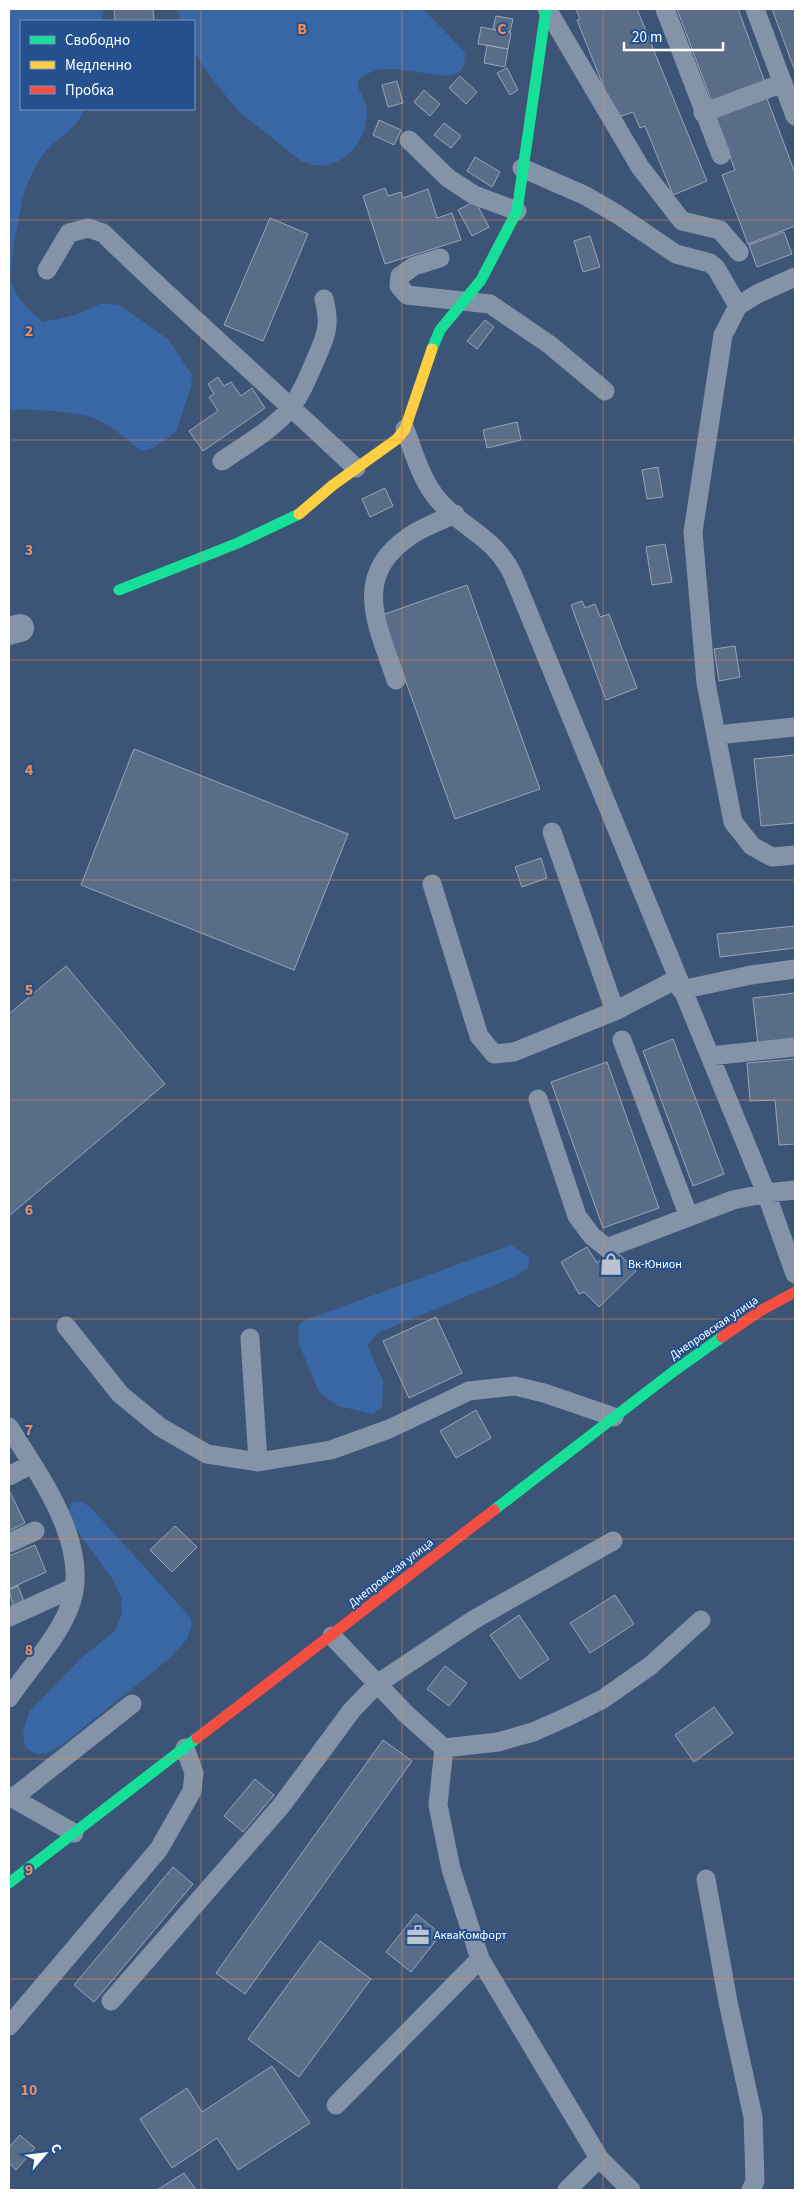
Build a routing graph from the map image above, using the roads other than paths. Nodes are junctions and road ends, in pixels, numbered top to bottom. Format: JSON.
{"nodes":[{"id":1,"x":547,"y":9,"type":"edge"},
{"id":2,"x":665,"y":9,"type":"edge"},
{"id":3,"x":755,"y":9,"type":"edge"},
{"id":4,"x":783,"y":83,"type":"junction"},
{"id":5,"x":703,"y":113,"type":"junction"},
{"id":6,"x":795,"y":116,"type":"edge"},
{"id":7,"x":409,"y":140,"type":"dead end"},
{"id":8,"x":721,"y":155,"type":"dead end"},
{"id":9,"x":522,"y":168,"type":"junction"},
{"id":10,"x":517,"y":211,"type":"junction"},
{"id":11,"x":739,"y":252,"type":"dead end"},
{"id":12,"x":440,"y":258,"type":"dead end"},
{"id":13,"x":47,"y":270,"type":"dead end"},
{"id":14,"x":795,"y":277,"type":"edge"},
{"id":15,"x":324,"y":299,"type":"dead end"},
{"id":16,"x":462,"y":302,"type":"junction"},
{"id":17,"x":738,"y":306,"type":"junction"},
{"id":18,"x":605,"y":391,"type":"dead end"},
{"id":19,"x":291,"y":406,"type":"junction"},
{"id":20,"x":404,"y":429,"type":"junction"},
{"id":21,"x":222,"y":461,"type":"dead end"},
{"id":22,"x":356,"y":468,"type":"junction"},
{"id":23,"x":455,"y":514,"type":"junction"},
{"id":24,"x":119,"y":590,"type":"dead end"},
{"id":25,"x":396,"y":680,"type":"dead end"},
{"id":26,"x":795,"y":727,"type":"edge"},
{"id":27,"x":716,"y":735,"type":"junction"},
{"id":28,"x":552,"y":832,"type":"dead end"},
{"id":29,"x":795,"y":855,"type":"edge"},
{"id":30,"x":432,"y":884,"type":"dead end"},
{"id":31,"x":795,"y":969,"type":"edge"},
{"id":32,"x":679,"y":984,"type":"junction"},
{"id":33,"x":615,"y":1012,"type":"junction"},
{"id":34,"x":622,"y":1040,"type":"dead end"},
{"id":35,"x":795,"y":1047,"type":"edge"},
{"id":36,"x":710,"y":1056,"type":"junction"},
{"id":37,"x":538,"y":1099,"type":"dead end"},
{"id":38,"x":795,"y":1190,"type":"edge"},
{"id":39,"x":766,"y":1193,"type":"junction"},
{"id":40,"x":689,"y":1217,"type":"junction"},
{"id":41,"x":795,"y":1274,"type":"edge"},
{"id":42,"x":795,"y":1292,"type":"edge"},
{"id":43,"x":66,"y":1326,"type":"dead end"},
{"id":44,"x":250,"y":1338,"type":"dead end"},
{"id":45,"x":614,"y":1417,"type":"junction"},
{"id":46,"x":9,"y":1427,"type":"edge"},
{"id":47,"x":258,"y":1462,"type":"junction"},
{"id":48,"x":32,"y":1464,"type":"junction"},
{"id":49,"x":9,"y":1476,"type":"edge"},
{"id":50,"x":35,"y":1531,"type":"dead end"},
{"id":51,"x":613,"y":1541,"type":"dead end"},
{"id":52,"x":9,"y":1543,"type":"edge"},
{"id":53,"x":73,"y":1588,"type":"junction"},
{"id":54,"x":9,"y":1617,"type":"edge"},
{"id":55,"x":701,"y":1620,"type":"dead end"},
{"id":56,"x":332,"y":1636,"type":"junction"},
{"id":57,"x":377,"y":1684,"type":"junction"},
{"id":58,"x":9,"y":1698,"type":"edge"},
{"id":59,"x":132,"y":1704,"type":"dead end"},
{"id":60,"x":185,"y":1748,"type":"junction"},
{"id":61,"x":444,"y":1748,"type":"junction"},
{"id":62,"x":11,"y":1797,"type":"edge"},
{"id":63,"x":74,"y":1833,"type":"junction"},
{"id":64,"x":706,"y":1879,"type":"dead end"},
{"id":65,"x":9,"y":1883,"type":"edge"},
{"id":66,"x":480,"y":1959,"type":"junction"},
{"id":67,"x":111,"y":2001,"type":"dead end"},
{"id":68,"x":9,"y":2026,"type":"edge"},
{"id":69,"x":336,"y":2105,"type":"dead end"},
{"id":70,"x":599,"y":2158,"type":"junction"},
{"id":71,"x":567,"y":2190,"type":"edge"},
{"id":72,"x":631,"y":2190,"type":"edge"},
{"id":73,"x":751,"y":2190,"type":"edge"}],
"edges":[{"from":1,"to":9,"type":"main road"},
{"from":1,"to":11,"type":"lane"},
{"from":2,"to":5,"type":"lane"},
{"from":3,"to":4,"type":"lane"},
{"from":4,"to":5,"type":"lane"},
{"from":4,"to":6,"type":"lane"},
{"from":5,"to":8,"type":"lane"},
{"from":7,"to":10,"type":"lane"},
{"from":9,"to":10,"type":"main road"},
{"from":9,"to":17,"type":"lane"},
{"from":10,"to":16,"type":"main road"},
{"from":12,"to":16,"type":"lane"},
{"from":13,"to":19,"type":"lane"},
{"from":14,"to":17,"type":"lane"},
{"from":15,"to":19,"type":"lane"},
{"from":16,"to":18,"type":"lane"},
{"from":16,"to":20,"type":"main road"},
{"from":17,"to":27,"type":"lane"},
{"from":19,"to":21,"type":"lane"},
{"from":19,"to":22,"type":"lane"},
{"from":20,"to":22,"type":"main road"},
{"from":20,"to":23,"type":"lane"},
{"from":22,"to":24,"type":"main road"},
{"from":23,"to":25,"type":"lane"},
{"from":23,"to":32,"type":"lane"},
{"from":26,"to":27,"type":"lane"},
{"from":27,"to":29,"type":"lane"},
{"from":28,"to":33,"type":"lane"},
{"from":30,"to":33,"type":"lane"},
{"from":31,"to":32,"type":"lane"},
{"from":32,"to":33,"type":"lane"},
{"from":32,"to":36,"type":"lane"},
{"from":34,"to":40,"type":"lane"},
{"from":35,"to":36,"type":"lane"},
{"from":36,"to":39,"type":"lane"},
{"from":37,"to":40,"type":"lane"},
{"from":38,"to":39,"type":"lane"},
{"from":39,"to":40,"type":"lane"},
{"from":39,"to":41,"type":"lane"},
{"from":42,"to":45,"type":"main road","name":"Днепровская улица"},
{"from":43,"to":47,"type":"lane"},
{"from":44,"to":47,"type":"lane"},
{"from":45,"to":47,"type":"lane"},
{"from":45,"to":56,"type":"main road","name":"Днепровская улица"},
{"from":46,"to":48,"type":"lane"},
{"from":48,"to":49,"type":"lane"},
{"from":48,"to":53,"type":"lane"},
{"from":50,"to":52,"type":"lane"},
{"from":51,"to":57,"type":"lane"},
{"from":53,"to":54,"type":"lane"},
{"from":53,"to":58,"type":"lane"},
{"from":55,"to":61,"type":"lane"},
{"from":56,"to":57,"type":"lane"},
{"from":56,"to":60,"type":"main road","name":"Днепровская улица"},
{"from":57,"to":61,"type":"lane"},
{"from":57,"to":67,"type":"lane"},
{"from":59,"to":62,"type":"lane"},
{"from":60,"to":63,"type":"main road","name":"Днепровская улица"},
{"from":60,"to":68,"type":"lane"},
{"from":61,"to":66,"type":"lane"},
{"from":62,"to":63,"type":"lane"},
{"from":63,"to":65,"type":"main road","name":"Днепровская улица"},
{"from":64,"to":73,"type":"lane"},
{"from":66,"to":69,"type":"lane"},
{"from":66,"to":70,"type":"lane"},
{"from":70,"to":71,"type":"lane"},
{"from":70,"to":72,"type":"lane"}]}
